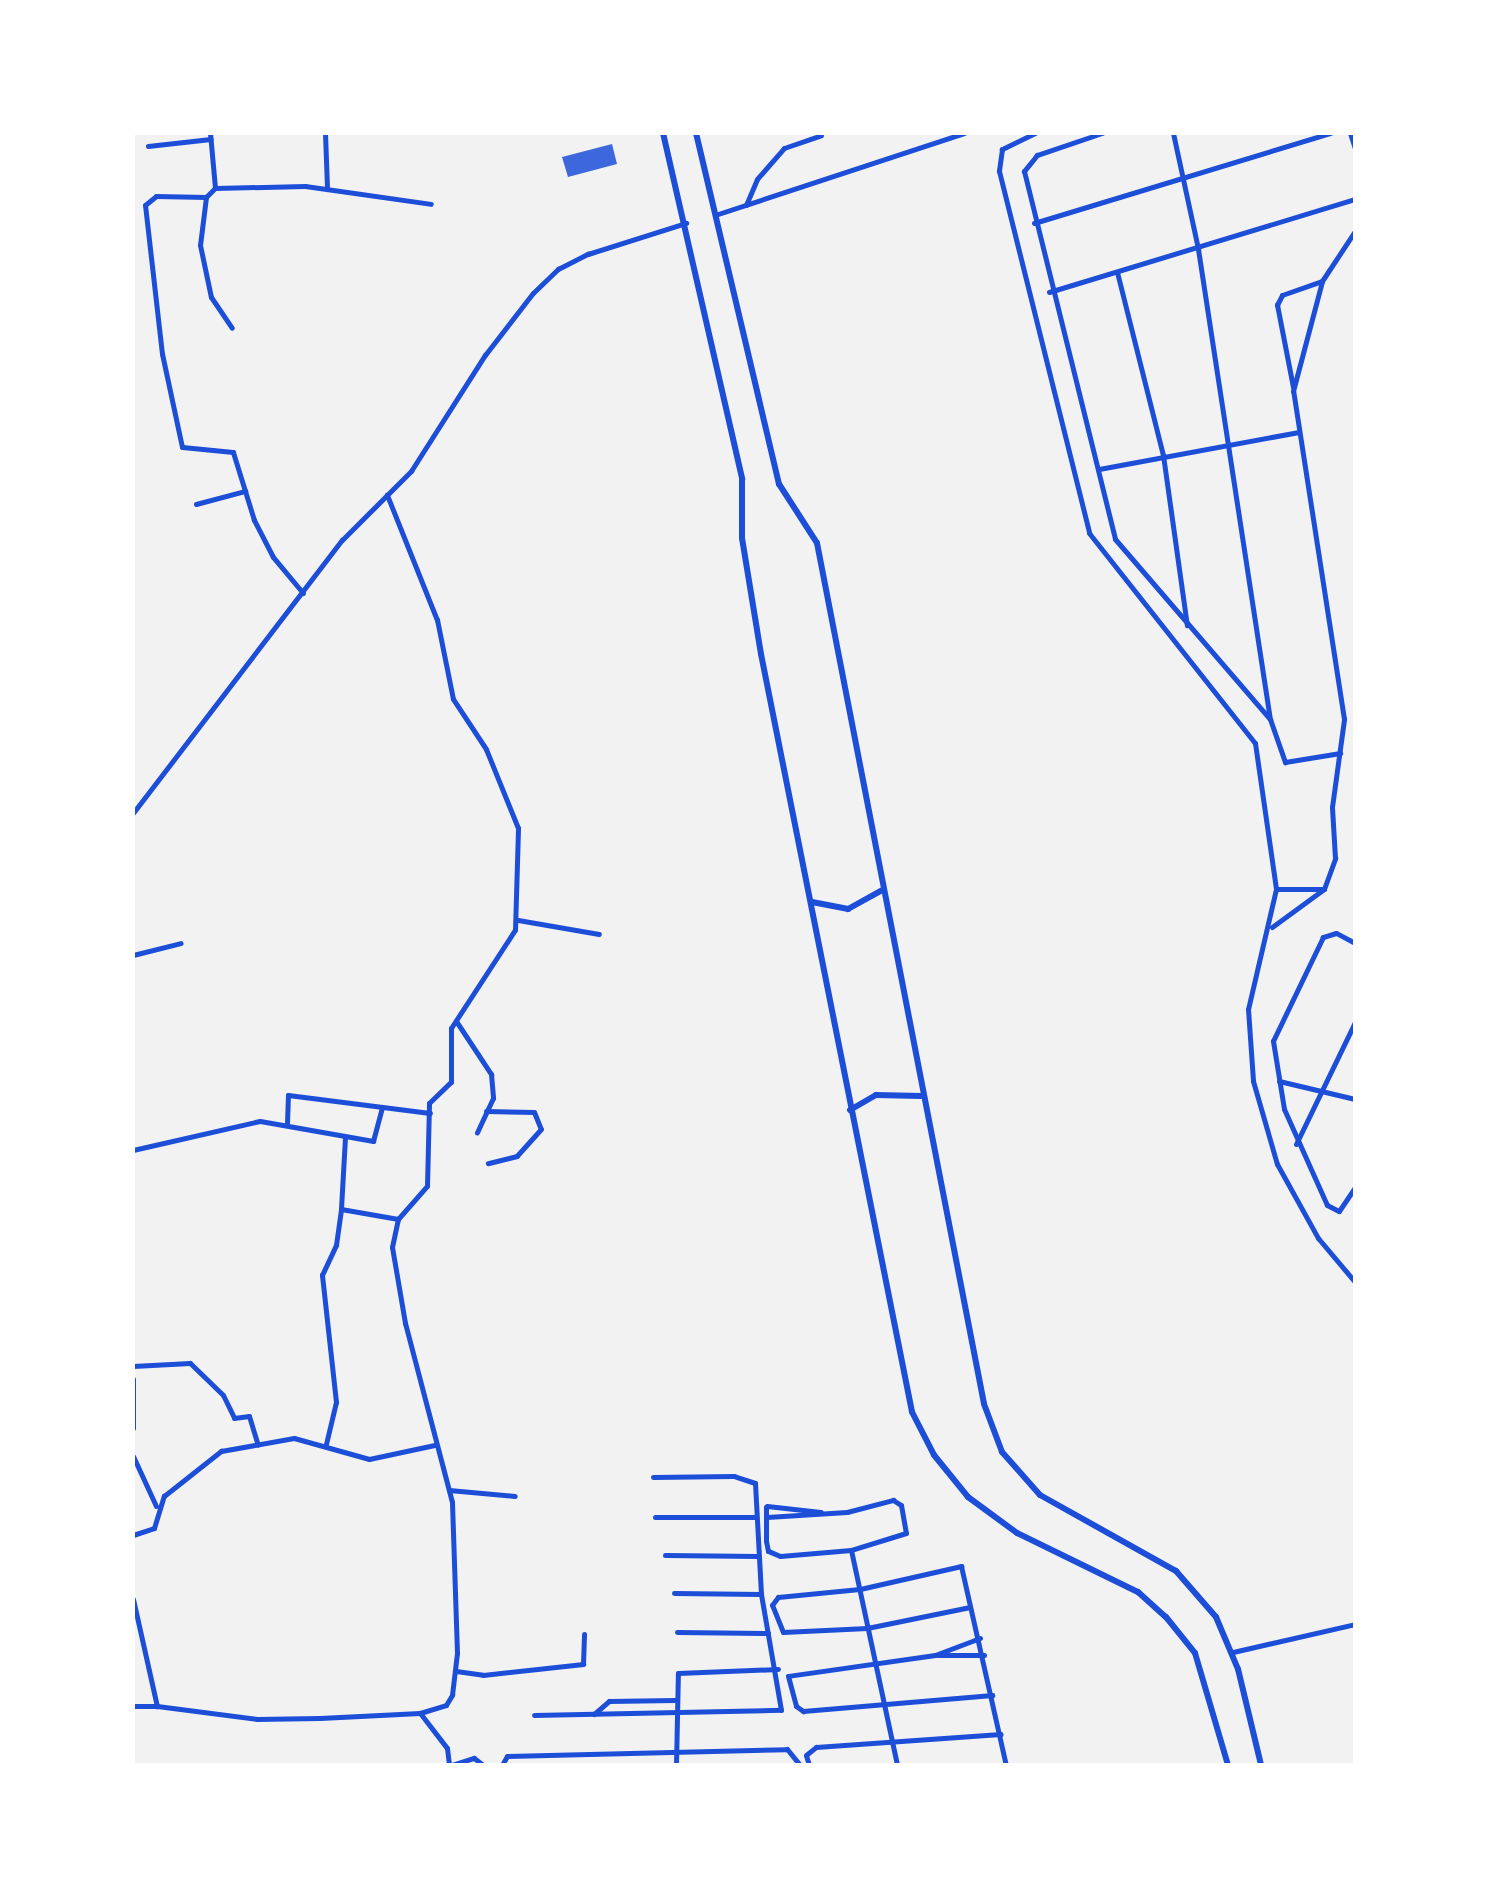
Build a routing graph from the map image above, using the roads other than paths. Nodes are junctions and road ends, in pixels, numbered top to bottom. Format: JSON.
{"nodes":[{"id":1,"x":325,"y":133,"type":"edge"},
{"id":2,"x":663,"y":133,"type":"edge"},
{"id":3,"x":696,"y":133,"type":"edge"},
{"id":4,"x":964,"y":133,"type":"edge"},
{"id":5,"x":1035,"y":133,"type":"edge"},
{"id":6,"x":1102,"y":133,"type":"edge"},
{"id":7,"x":1173,"y":133,"type":"edge"},
{"id":8,"x":1331,"y":133,"type":"edge"},
{"id":9,"x":1350,"y":133,"type":"edge"},
{"id":10,"x":821,"y":135,"type":"dead end"},
{"id":11,"x":211,"y":136,"type":"edge"},
{"id":12,"x":148,"y":146,"type":"dead end"},
{"id":13,"x":1355,"y":148,"type":"edge"},
{"id":14,"x":1185,"y":178,"type":"junction"},
{"id":15,"x":327,"y":187,"type":"junction"},
{"id":16,"x":215,"y":188,"type":"junction"},
{"id":17,"x":206,"y":197,"type":"junction"},
{"id":18,"x":1355,"y":199,"type":"edge"},
{"id":19,"x":431,"y":205,"type":"dead end"},
{"id":20,"x":746,"y":205,"type":"junction"},
{"id":21,"x":715,"y":215,"type":"junction"},
{"id":22,"x":685,"y":223,"type":"junction"},
{"id":23,"x":1034,"y":223,"type":"junction"},
{"id":24,"x":1355,"y":231,"type":"edge"},
{"id":25,"x":1198,"y":249,"type":"junction"},
{"id":26,"x":1118,"y":272,"type":"junction"},
{"id":27,"x":1322,"y":281,"type":"junction"},
{"id":28,"x":1049,"y":292,"type":"junction"},
{"id":29,"x":232,"y":328,"type":"dead end"},
{"id":30,"x":1293,"y":391,"type":"junction"},
{"id":31,"x":1298,"y":432,"type":"junction"},
{"id":32,"x":1228,"y":440,"type":"junction"},
{"id":33,"x":1163,"y":455,"type":"junction"},
{"id":34,"x":1099,"y":469,"type":"junction"},
{"id":35,"x":245,"y":491,"type":"junction"},
{"id":36,"x":387,"y":495,"type":"junction"},
{"id":37,"x":196,"y":505,"type":"dead end"},
{"id":38,"x":303,"y":593,"type":"junction"},
{"id":39,"x":1187,"y":625,"type":"junction"},
{"id":40,"x":1270,"y":719,"type":"junction"},
{"id":41,"x":1340,"y":753,"type":"junction"},
{"id":42,"x":133,"y":813,"type":"edge"},
{"id":43,"x":1276,"y":889,"type":"junction"},
{"id":44,"x":1324,"y":889,"type":"junction"},
{"id":45,"x":881,"y":891,"type":"junction"},
{"id":46,"x":812,"y":902,"type":"junction"},
{"id":47,"x":518,"y":920,"type":"junction"},
{"id":48,"x":1272,"y":926,"type":"junction"},
{"id":49,"x":599,"y":934,"type":"dead end"},
{"id":50,"x":181,"y":943,"type":"dead end"},
{"id":51,"x":1355,"y":943,"type":"edge"},
{"id":52,"x":133,"y":955,"type":"edge"},
{"id":53,"x":456,"y":1021,"type":"junction"},
{"id":54,"x":1355,"y":1022,"type":"edge"},
{"id":55,"x":1279,"y":1081,"type":"junction"},
{"id":56,"x":1320,"y":1092,"type":"junction"},
{"id":57,"x":921,"y":1096,"type":"junction"},
{"id":58,"x":1355,"y":1099,"type":"edge"},
{"id":59,"x":382,"y":1107,"type":"junction"},
{"id":60,"x":850,"y":1110,"type":"junction"},
{"id":61,"x":486,"y":1111,"type":"junction"},
{"id":62,"x":430,"y":1113,"type":"junction"},
{"id":63,"x":287,"y":1123,"type":"junction"},
{"id":64,"x":477,"y":1133,"type":"dead end"},
{"id":65,"x":345,"y":1137,"type":"junction"},
{"id":66,"x":1296,"y":1144,"type":"junction"},
{"id":67,"x":133,"y":1150,"type":"edge"},
{"id":68,"x":488,"y":1163,"type":"dead end"},
{"id":69,"x":1355,"y":1187,"type":"edge"},
{"id":70,"x":341,"y":1209,"type":"junction"},
{"id":71,"x":398,"y":1219,"type":"junction"},
{"id":72,"x":1354,"y":1279,"type":"edge"},
{"id":73,"x":133,"y":1366,"type":"edge"},
{"id":74,"x":133,"y":1379,"type":"edge"},
{"id":75,"x":133,"y":1428,"type":"edge"},
{"id":76,"x":326,"y":1444,"type":"junction"},
{"id":77,"x":258,"y":1445,"type":"junction"},
{"id":78,"x":435,"y":1445,"type":"junction"},
{"id":79,"x":133,"y":1456,"type":"edge"},
{"id":80,"x":653,"y":1477,"type":"dead end"},
{"id":81,"x":449,"y":1490,"type":"junction"},
{"id":82,"x":515,"y":1496,"type":"dead end"},
{"id":83,"x":156,"y":1506,"type":"junction"},
{"id":84,"x":821,"y":1512,"type":"junction"},
{"id":85,"x":655,"y":1517,"type":"dead end"},
{"id":86,"x":755,"y":1517,"type":"junction"},
{"id":87,"x":767,"y":1517,"type":"junction"},
{"id":88,"x":133,"y":1535,"type":"edge"},
{"id":89,"x":851,"y":1550,"type":"junction"},
{"id":90,"x":665,"y":1555,"type":"dead end"},
{"id":91,"x":758,"y":1556,"type":"junction"},
{"id":92,"x":860,"y":1589,"type":"junction"},
{"id":93,"x":674,"y":1593,"type":"dead end"},
{"id":94,"x":761,"y":1594,"type":"junction"},
{"id":95,"x":133,"y":1599,"type":"edge"},
{"id":96,"x":970,"y":1606,"type":"junction"},
{"id":97,"x":1355,"y":1624,"type":"edge"},
{"id":98,"x":867,"y":1628,"type":"junction"},
{"id":99,"x":677,"y":1632,"type":"dead end"},
{"id":100,"x":768,"y":1633,"type":"junction"},
{"id":101,"x":584,"y":1634,"type":"dead end"},
{"id":102,"x":981,"y":1638,"type":"junction"},
{"id":103,"x":1233,"y":1651,"type":"junction"},
{"id":104,"x":935,"y":1655,"type":"junction"},
{"id":105,"x":984,"y":1655,"type":"junction"},
{"id":106,"x":875,"y":1665,"type":"junction"},
{"id":107,"x":778,"y":1669,"type":"junction"},
{"id":108,"x":456,"y":1671,"type":"junction"},
{"id":109,"x":992,"y":1695,"type":"junction"},
{"id":110,"x":675,"y":1700,"type":"junction"},
{"id":111,"x":882,"y":1705,"type":"junction"},
{"id":112,"x":133,"y":1706,"type":"edge"},
{"id":113,"x":157,"y":1706,"type":"junction"},
{"id":114,"x":420,"y":1713,"type":"junction"},
{"id":115,"x":675,"y":1713,"type":"junction"},
{"id":116,"x":594,"y":1714,"type":"junction"},
{"id":117,"x":534,"y":1715,"type":"dead end"},
{"id":118,"x":1001,"y":1734,"type":"junction"},
{"id":119,"x":890,"y":1744,"type":"junction"},
{"id":120,"x":676,"y":1753,"type":"junction"},
{"id":121,"x":451,"y":1765,"type":"edge"},
{"id":122,"x":483,"y":1765,"type":"edge"},
{"id":123,"x":502,"y":1765,"type":"edge"},
{"id":124,"x":676,"y":1765,"type":"edge"},
{"id":125,"x":800,"y":1765,"type":"edge"},
{"id":126,"x":809,"y":1765,"type":"edge"},
{"id":127,"x":897,"y":1765,"type":"edge"},
{"id":128,"x":1006,"y":1765,"type":"edge"},
{"id":129,"x":1228,"y":1765,"type":"edge"},
{"id":130,"x":1261,"y":1765,"type":"edge"}],
"edges":[{"from":1,"to":15,"type":"street"},
{"from":2,"to":22,"type":"street"},
{"from":3,"to":21,"type":"street"},
{"from":4,"to":20,"type":"street"},
{"from":5,"to":43,"type":"street"},
{"from":6,"to":23,"type":"street"},
{"from":7,"to":14,"type":"street"},
{"from":8,"to":14,"type":"street"},
{"from":9,"to":13,"type":"street"},
{"from":10,"to":20,"type":"street"},
{"from":11,"to":12,"type":"street"},
{"from":11,"to":16,"type":"street"},
{"from":14,"to":23,"type":"street"},
{"from":14,"to":25,"type":"street"},
{"from":15,"to":16,"type":"street"},
{"from":15,"to":19,"type":"street"},
{"from":16,"to":17,"type":"street"},
{"from":17,"to":29,"type":"street"},
{"from":17,"to":35,"type":"street"},
{"from":18,"to":25,"type":"street"},
{"from":20,"to":21,"type":"street"},
{"from":21,"to":45,"type":"street"},
{"from":22,"to":36,"type":"street"},
{"from":22,"to":46,"type":"street"},
{"from":23,"to":28,"type":"street"},
{"from":24,"to":27,"type":"street"},
{"from":25,"to":26,"type":"street"},
{"from":25,"to":32,"type":"street"},
{"from":26,"to":28,"type":"street"},
{"from":26,"to":33,"type":"street"},
{"from":27,"to":30,"type":"street"},
{"from":27,"to":30,"type":"street"},
{"from":28,"to":34,"type":"street"},
{"from":30,"to":31,"type":"street"},
{"from":31,"to":32,"type":"street"},
{"from":31,"to":41,"type":"street"},
{"from":32,"to":33,"type":"street"},
{"from":32,"to":40,"type":"street"},
{"from":33,"to":34,"type":"street"},
{"from":33,"to":39,"type":"street"},
{"from":34,"to":39,"type":"street"},
{"from":35,"to":37,"type":"street"},
{"from":35,"to":38,"type":"street"},
{"from":36,"to":38,"type":"street"},
{"from":36,"to":47,"type":"street"},
{"from":38,"to":42,"type":"street"},
{"from":39,"to":40,"type":"street"},
{"from":40,"to":41,"type":"street"},
{"from":41,"to":44,"type":"street"},
{"from":43,"to":44,"type":"street"},
{"from":43,"to":48,"type":"street"},
{"from":44,"to":48,"type":"street"},
{"from":45,"to":46,"type":"street"},
{"from":45,"to":57,"type":"street"},
{"from":46,"to":60,"type":"street"},
{"from":47,"to":49,"type":"street"},
{"from":47,"to":53,"type":"street"},
{"from":48,"to":72,"type":"street"},
{"from":50,"to":52,"type":"street"},
{"from":51,"to":55,"type":"street"},
{"from":53,"to":61,"type":"street"},
{"from":53,"to":62,"type":"street"},
{"from":54,"to":56,"type":"street"},
{"from":55,"to":56,"type":"street"},
{"from":55,"to":66,"type":"street"},
{"from":56,"to":58,"type":"street"},
{"from":56,"to":66,"type":"street"},
{"from":57,"to":60,"type":"street"},
{"from":57,"to":103,"type":"street"},
{"from":59,"to":62,"type":"street"},
{"from":59,"to":63,"type":"street"},
{"from":59,"to":65,"type":"street"},
{"from":60,"to":129,"type":"street"},
{"from":61,"to":64,"type":"street"},
{"from":61,"to":68,"type":"street"},
{"from":62,"to":71,"type":"street"},
{"from":63,"to":65,"type":"street"},
{"from":63,"to":67,"type":"street"},
{"from":65,"to":70,"type":"street"},
{"from":66,"to":69,"type":"street"},
{"from":70,"to":71,"type":"street"},
{"from":70,"to":76,"type":"street"},
{"from":71,"to":78,"type":"street"},
{"from":73,"to":77,"type":"street"},
{"from":74,"to":75,"type":"street"},
{"from":76,"to":77,"type":"street"},
{"from":76,"to":78,"type":"street"},
{"from":77,"to":83,"type":"street"},
{"from":78,"to":81,"type":"street"},
{"from":79,"to":83,"type":"street"},
{"from":80,"to":86,"type":"street"},
{"from":81,"to":82,"type":"street"},
{"from":81,"to":108,"type":"street"},
{"from":83,"to":88,"type":"street"},
{"from":84,"to":87,"type":"street"},
{"from":84,"to":87,"type":"street"},
{"from":84,"to":89,"type":"street"},
{"from":85,"to":86,"type":"street"},
{"from":86,"to":91,"type":"street"},
{"from":87,"to":89,"type":"street"},
{"from":89,"to":92,"type":"street"},
{"from":90,"to":91,"type":"street"},
{"from":91,"to":94,"type":"street"},
{"from":92,"to":96,"type":"street"},
{"from":92,"to":98,"type":"street"},
{"from":92,"to":98,"type":"street"},
{"from":93,"to":94,"type":"street"},
{"from":94,"to":100,"type":"street"},
{"from":95,"to":113,"type":"street"},
{"from":96,"to":98,"type":"street"},
{"from":96,"to":102,"type":"street"},
{"from":97,"to":103,"type":"street"},
{"from":98,"to":106,"type":"street"},
{"from":99,"to":100,"type":"street"},
{"from":100,"to":107,"type":"street"},
{"from":101,"to":108,"type":"street"},
{"from":102,"to":104,"type":"street"},
{"from":102,"to":105,"type":"street"},
{"from":103,"to":130,"type":"street"},
{"from":104,"to":105,"type":"street"},
{"from":104,"to":106,"type":"street"},
{"from":105,"to":109,"type":"street"},
{"from":106,"to":111,"type":"street"},
{"from":106,"to":111,"type":"street"},
{"from":107,"to":110,"type":"street"},
{"from":107,"to":115,"type":"street"},
{"from":108,"to":114,"type":"street"},
{"from":109,"to":111,"type":"street"},
{"from":109,"to":118,"type":"street"},
{"from":110,"to":115,"type":"street"},
{"from":110,"to":116,"type":"street"},
{"from":111,"to":119,"type":"street"},
{"from":112,"to":113,"type":"street"},
{"from":113,"to":114,"type":"street"},
{"from":114,"to":121,"type":"street"},
{"from":115,"to":116,"type":"street"},
{"from":115,"to":120,"type":"street"},
{"from":116,"to":117,"type":"street"},
{"from":118,"to":119,"type":"street"},
{"from":118,"to":128,"type":"street"},
{"from":119,"to":126,"type":"street"},
{"from":119,"to":127,"type":"street"},
{"from":120,"to":123,"type":"street"},
{"from":120,"to":124,"type":"street"},
{"from":120,"to":125,"type":"street"},
{"from":121,"to":122,"type":"street"}]}
